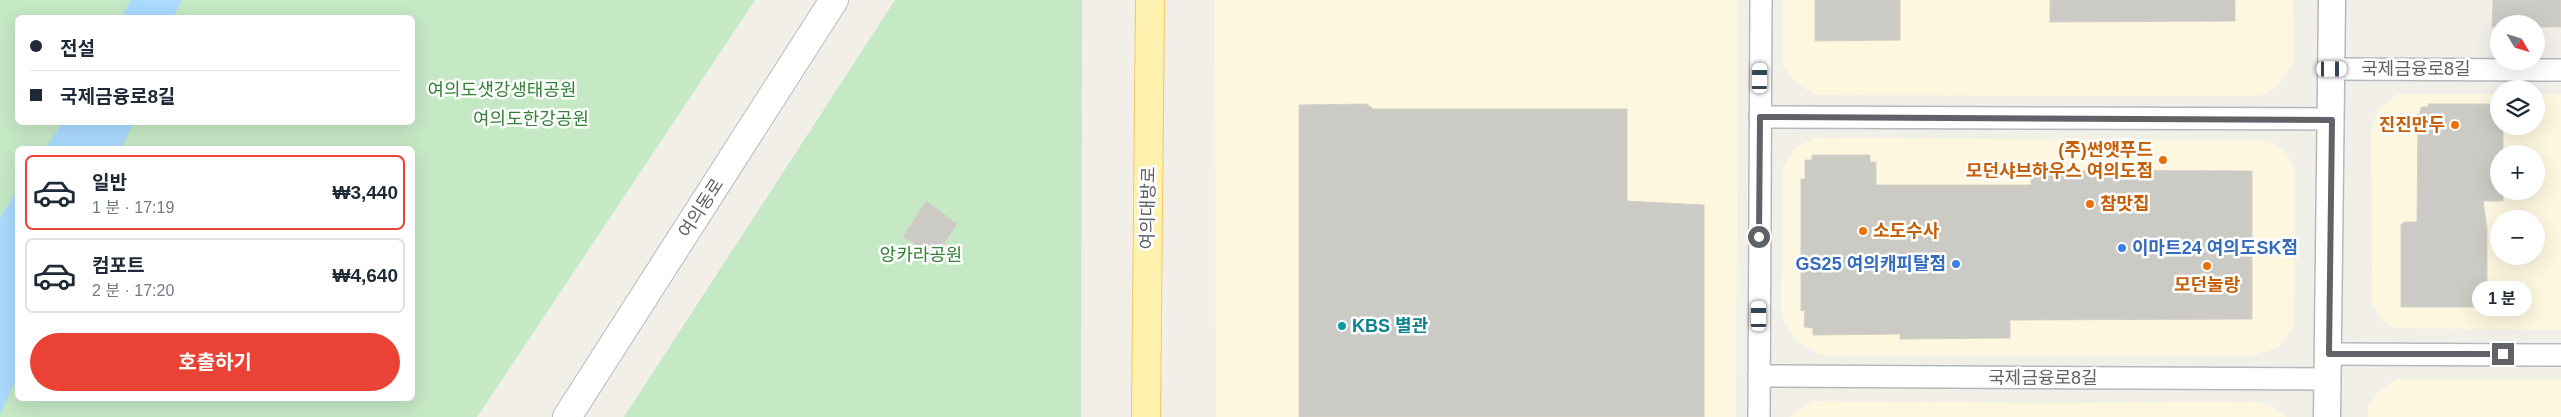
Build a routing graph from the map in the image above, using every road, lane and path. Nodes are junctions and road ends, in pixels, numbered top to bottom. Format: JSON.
{"nodes":[{"id":1,"x":834,"y":0,"type":"edge"},
{"id":2,"x":1150,"y":0,"type":"edge"},
{"id":3,"x":1762,"y":0,"type":"edge"},
{"id":4,"x":2332,"y":0,"type":"edge"},
{"id":5,"x":2332,"y":69,"type":"junction"},
{"id":6,"x":2561,"y":70,"type":"edge"},
{"id":7,"x":1760,"y":117,"type":"junction"},
{"id":8,"x":2332,"y":120,"type":"junction"},
{"id":9,"x":2329,"y":354,"type":"junction"},
{"id":10,"x":2561,"y":355,"type":"edge"},
{"id":11,"x":1759,"y":376,"type":"junction"},
{"id":12,"x":2327,"y":379,"type":"junction"},
{"id":13,"x":567,"y":417,"type":"edge"},
{"id":14,"x":1146,"y":417,"type":"edge"},
{"id":15,"x":1759,"y":417,"type":"edge"},
{"id":16,"x":2327,"y":417,"type":"edge"}],
"edges":[{"from":1,"to":13,"type":"main road","name":"여의동로"},
{"from":2,"to":14,"type":"main road","name":"여의대방로"},
{"from":3,"to":7,"type":"street"},
{"from":4,"to":5,"type":"street"},
{"from":5,"to":6,"type":"street","name":"국제금융로8길"},
{"from":5,"to":8,"type":"street"},
{"from":7,"to":8,"type":"street"},
{"from":7,"to":11,"type":"street"},
{"from":8,"to":9,"type":"street"},
{"from":9,"to":10,"type":"street"},
{"from":9,"to":12,"type":"street"},
{"from":11,"to":12,"type":"street","name":"국제금융로8길"},
{"from":11,"to":15,"type":"street"},
{"from":12,"to":16,"type":"street"}]}
